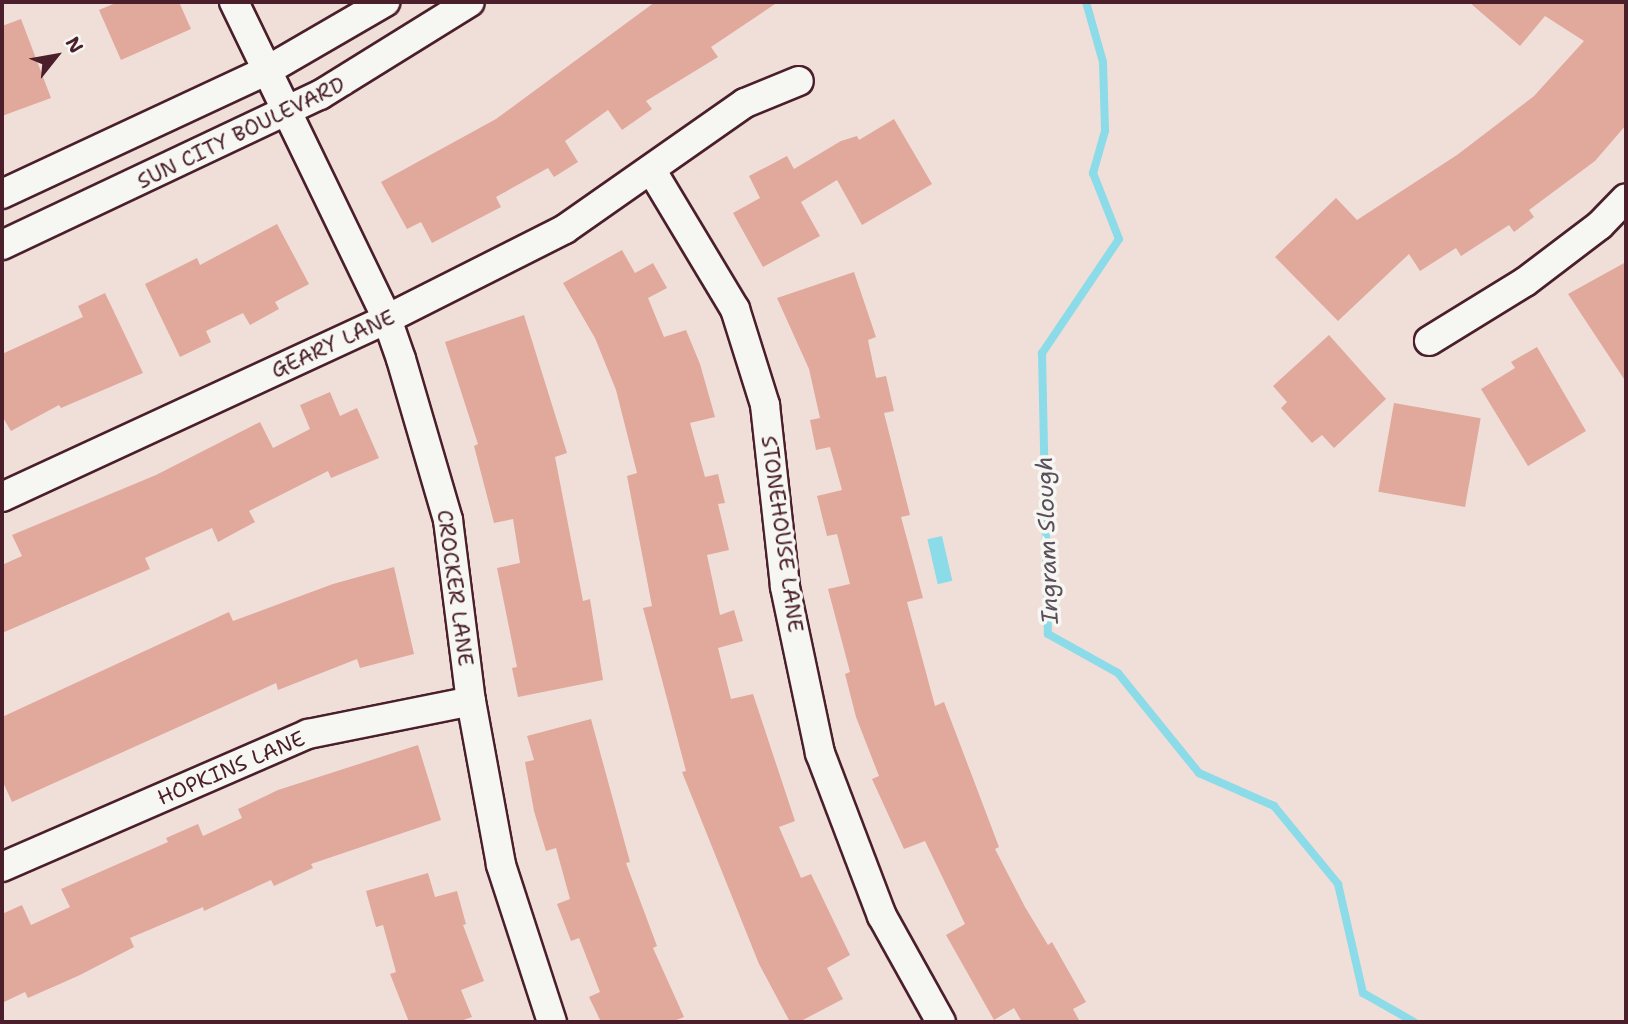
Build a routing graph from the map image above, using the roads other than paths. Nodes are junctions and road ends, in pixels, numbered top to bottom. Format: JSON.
{"nodes":[{"id":1,"x":234,"y":2,"type":"edge"},
{"id":2,"x":385,"y":2,"type":"edge"},
{"id":3,"x":470,"y":2,"type":"edge"},
{"id":4,"x":799,"y":81,"type":"dead end"},
{"id":5,"x":276,"y":92,"type":"junction"},
{"id":6,"x":652,"y":171,"type":"junction"},
{"id":7,"x":2,"y":194,"type":"edge"},
{"id":8,"x":1626,"y":198,"type":"edge"},
{"id":9,"x":2,"y":245,"type":"edge"},
{"id":10,"x":387,"y":319,"type":"junction"},
{"id":11,"x":1429,"y":341,"type":"dead end"},
{"id":12,"x":2,"y":497,"type":"edge"},
{"id":13,"x":471,"y":701,"type":"junction"},
{"id":14,"x":2,"y":867,"type":"edge"},
{"id":15,"x":929,"y":1018,"type":"edge"},
{"id":16,"x":552,"y":1022,"type":"edge"}],
"edges":[{"from":1,"to":5,"type":"street","name":"CROCKER LANE"},
{"from":2,"to":5,"type":"street","name":"SUN CITY BOULEVARD"},
{"from":3,"to":5,"type":"street","name":"SUN CITY BOULEVARD"},
{"from":4,"to":6,"type":"street","name":"GEARY LANE"},
{"from":5,"to":7,"type":"street","name":"SUN CITY BOULEVARD"},
{"from":5,"to":9,"type":"street","name":"SUN CITY BOULEVARD"},
{"from":5,"to":10,"type":"street","name":"CROCKER LANE"},
{"from":6,"to":10,"type":"street","name":"GEARY LANE"},
{"from":6,"to":15,"type":"street","name":"STONEHOUSE LANE"},
{"from":8,"to":11,"type":"street"},
{"from":10,"to":12,"type":"street","name":"GEARY LANE"},
{"from":10,"to":13,"type":"street","name":"CROCKER LANE"},
{"from":13,"to":14,"type":"street","name":"HOPKINS LANE"},
{"from":13,"to":16,"type":"street","name":"CROCKER LANE"}]}
